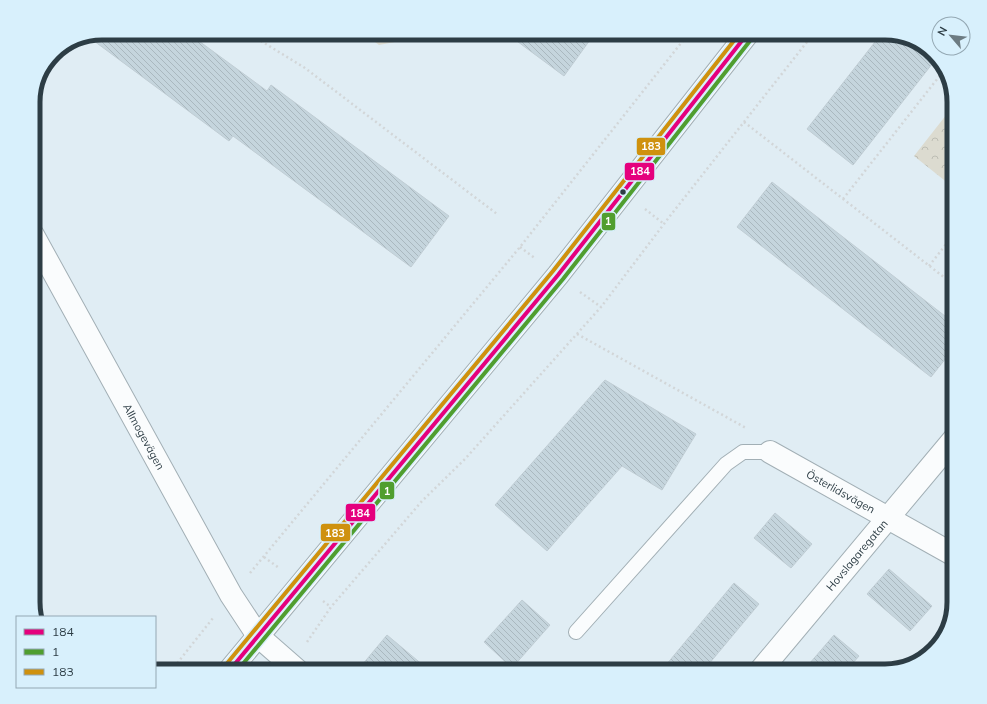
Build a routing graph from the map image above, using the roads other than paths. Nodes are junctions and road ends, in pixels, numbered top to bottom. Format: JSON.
{"nodes":[{"id":1,"x":743,"y":40,"type":"edge"},
{"id":2,"x":40,"y":248,"type":"edge"},
{"id":3,"x":947,"y":447,"type":"edge"},
{"id":4,"x":770,"y":452,"type":"joint"},
{"id":5,"x":887,"y":518,"type":"junction"},
{"id":6,"x":947,"y":551,"type":"edge"},
{"id":7,"x":576,"y":632,"type":"dead end"},
{"id":8,"x":258,"y":636,"type":"junction"},
{"id":9,"x":235,"y":664,"type":"edge"},
{"id":10,"x":290,"y":664,"type":"edge"},
{"id":11,"x":766,"y":664,"type":"edge"}],
"edges":[{"from":1,"to":8,"type":"street"},
{"from":2,"to":8,"type":"street","name":"Allmogevägen"},
{"from":3,"to":5,"type":"street","name":"Hovslagaregatan"},
{"from":4,"to":5,"type":"street","name":"Österlidsvägen"},
{"from":4,"to":7,"type":"lane"},
{"from":5,"to":6,"type":"street","name":"Österlidsvägen"},
{"from":5,"to":11,"type":"street","name":"Hovslagaregatan"},
{"from":8,"to":9,"type":"street"},
{"from":8,"to":10,"type":"street","name":"Allmogevägen"}]}
